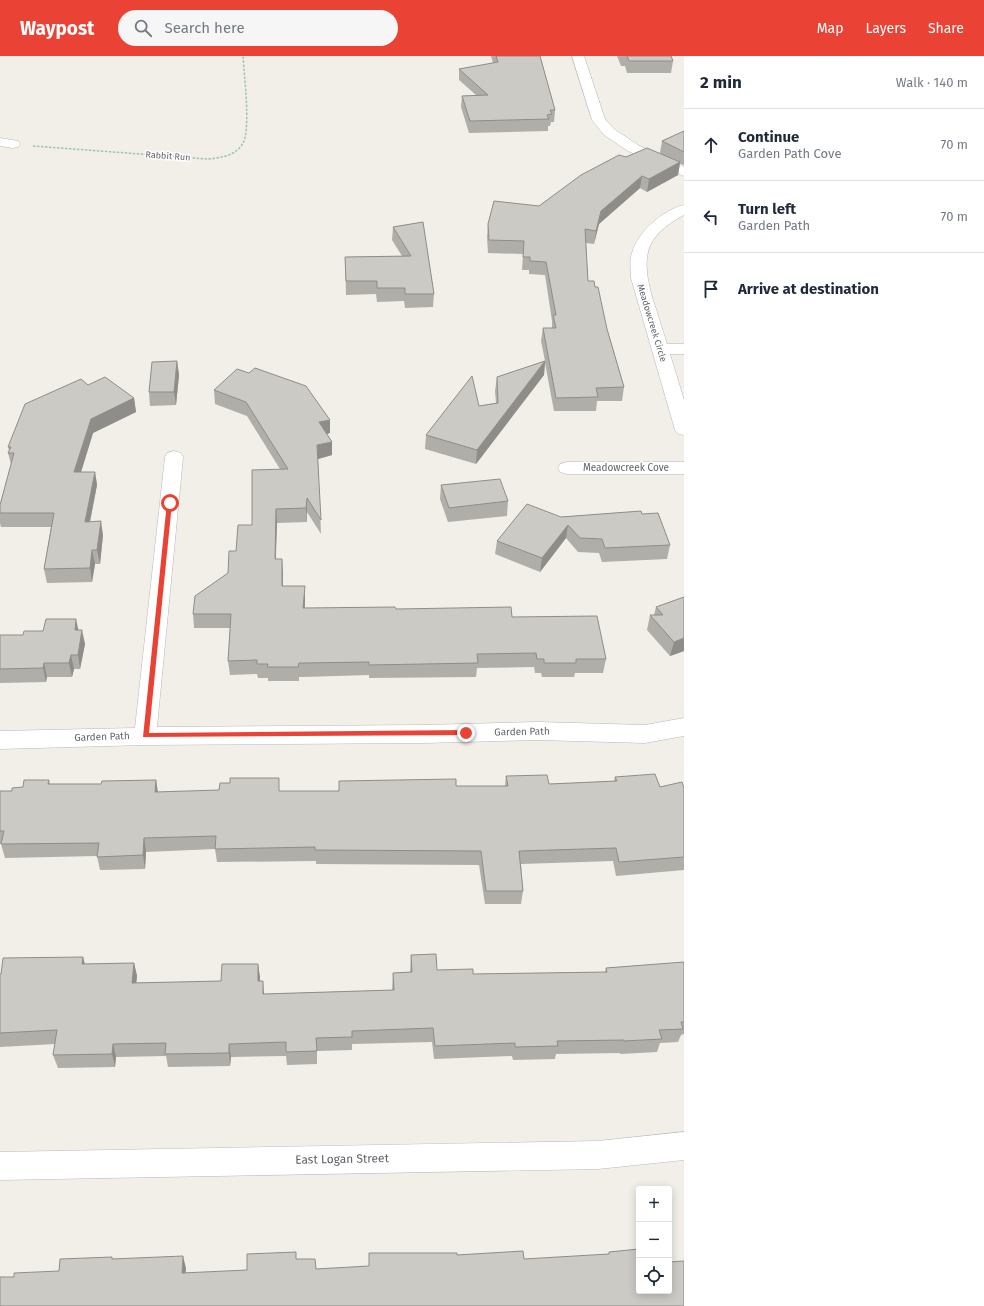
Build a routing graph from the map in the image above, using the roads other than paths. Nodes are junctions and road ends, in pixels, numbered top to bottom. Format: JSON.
{"nodes":[{"id":1,"x":578,"y":56,"type":"edge"},
{"id":2,"x":684,"y":172,"type":"edge"},
{"id":3,"x":684,"y":210,"type":"edge"},
{"id":4,"x":660,"y":349,"type":"junction"},
{"id":5,"x":684,"y":349,"type":"edge"},
{"id":6,"x":684,"y":430,"type":"edge"},
{"id":7,"x":174,"y":456,"type":"dead end"},
{"id":8,"x":568,"y":468,"type":"dead end"},
{"id":9,"x":684,"y":468,"type":"edge"},
{"id":10,"x":684,"y":727,"type":"edge"},
{"id":11,"x":145,"y":736,"type":"junction"},
{"id":12,"x":0,"y":740,"type":"edge"},
{"id":13,"x":684,"y":1146,"type":"edge"},
{"id":14,"x":0,"y":1166,"type":"edge"}],
"edges":[{"from":1,"to":2,"type":"street"},
{"from":3,"to":4,"type":"street","name":"Meadowcreek Circle"},
{"from":4,"to":5,"type":"street"},
{"from":4,"to":6,"type":"street","name":"Meadowcreek Circle"},
{"from":7,"to":11,"type":"street"},
{"from":8,"to":9,"type":"street","name":"Meadowcreek Cove"},
{"from":10,"to":11,"type":"street","name":"Garden Path"},
{"from":11,"to":12,"type":"street","name":"Garden Path"},
{"from":13,"to":14,"type":"street","name":"East Logan Street"}]}
